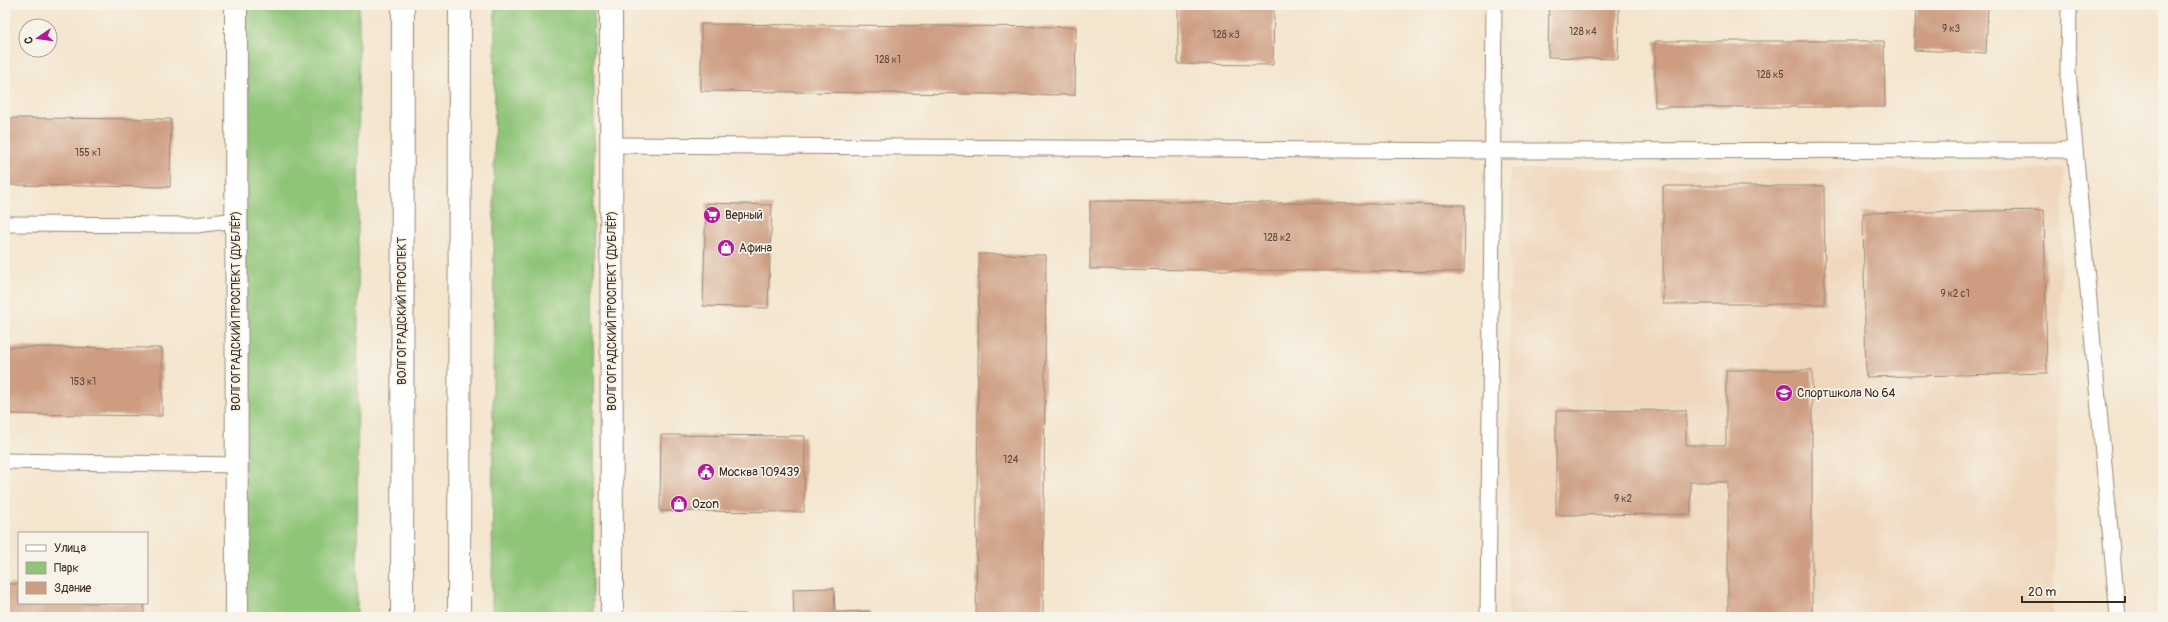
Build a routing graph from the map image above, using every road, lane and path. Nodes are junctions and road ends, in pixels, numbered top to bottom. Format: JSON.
{"nodes":[{"id":1,"x":236,"y":5,"type":"edge"},
{"id":2,"x":403,"y":5,"type":"edge"},
{"id":3,"x":460,"y":5,"type":"edge"},
{"id":4,"x":611,"y":5,"type":"edge"},
{"id":5,"x":1494,"y":5,"type":"edge"},
{"id":6,"x":2069,"y":5,"type":"edge"},
{"id":7,"x":611,"y":145,"type":"junction"},
{"id":8,"x":2075,"y":150,"type":"junction"},
{"id":9,"x":1491,"y":151,"type":"junction"},
{"id":10,"x":236,"y":220,"type":"junction"},
{"id":11,"x":5,"y":224,"type":"edge"},
{"id":12,"x":5,"y":461,"type":"edge"},
{"id":13,"x":236,"y":465,"type":"junction"},
{"id":14,"x":237,"y":617,"type":"edge"},
{"id":15,"x":402,"y":617,"type":"edge"},
{"id":16,"x":459,"y":617,"type":"edge"},
{"id":17,"x":612,"y":617,"type":"edge"},
{"id":18,"x":1488,"y":617,"type":"edge"},
{"id":19,"x":2118,"y":617,"type":"edge"}],
"edges":[{"from":1,"to":10,"type":"street","name":"ВОЛГОГРАДСКИЙ ПРОСПЕКТ (ДУБЛЁР)"},
{"from":2,"to":15,"type":"street","name":"ВОЛГОГРАДСКИЙ ПРОСПЕКТ"},
{"from":3,"to":16,"type":"street"},
{"from":4,"to":7,"type":"street","name":"ВОЛГОГРАДСКИЙ ПРОСПЕКТ (ДУБЛЁР)"},
{"from":5,"to":9,"type":"lane"},
{"from":6,"to":8,"type":"lane"},
{"from":7,"to":9,"type":"lane"},
{"from":7,"to":17,"type":"street","name":"ВОЛГОГРАДСКИЙ ПРОСПЕКТ (ДУБЛЁР)"},
{"from":8,"to":9,"type":"lane"},
{"from":8,"to":19,"type":"lane"},
{"from":9,"to":18,"type":"lane"},
{"from":10,"to":11,"type":"lane"},
{"from":10,"to":13,"type":"street","name":"ВОЛГОГРАДСКИЙ ПРОСПЕКТ (ДУБЛЁР)"},
{"from":12,"to":13,"type":"lane"},
{"from":13,"to":14,"type":"street","name":"ВОЛГОГРАДСКИЙ ПРОСПЕКТ (ДУБЛЁР)"}]}
